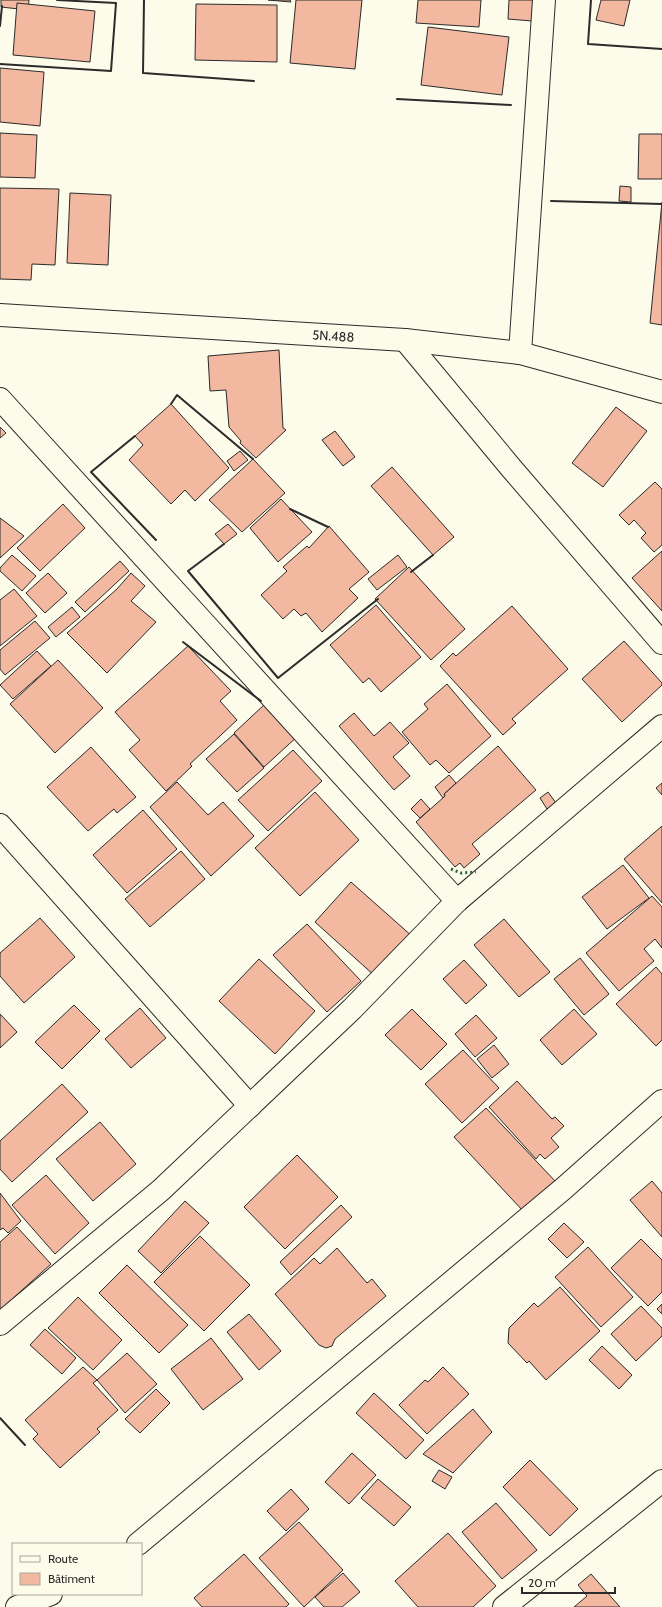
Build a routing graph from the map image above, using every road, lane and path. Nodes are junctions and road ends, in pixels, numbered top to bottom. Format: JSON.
{"nodes":[{"id":1,"x":544,"y":0,"type":"edge"},
{"id":2,"x":0,"y":315,"type":"edge"},
{"id":3,"x":405,"y":340,"type":"junction"},
{"id":4,"x":520,"y":353,"type":"junction"},
{"id":5,"x":662,"y":392,"type":"edge"},
{"id":6,"x":0,"y":399,"type":"edge"},
{"id":7,"x":662,"y":643,"type":"edge"},
{"id":8,"x":662,"y":726,"type":"edge"},
{"id":9,"x":0,"y":825,"type":"edge"},
{"id":10,"x":457,"y":901,"type":"junction"},
{"id":11,"x":662,"y":1101,"type":"edge"},
{"id":12,"x":250,"y":1106,"type":"junction"},
{"id":13,"x":0,"y":1324,"type":"edge"},
{"id":14,"x":662,"y":1482,"type":"edge"},
{"id":15,"x":139,"y":1543,"type":"edge"},
{"id":16,"x":48,"y":1595,"type":"edge"},
{"id":17,"x":17,"y":1607,"type":"edge"},
{"id":18,"x":504,"y":1607,"type":"edge"}],
"edges":[{"from":1,"to":4,"type":"street"},
{"from":2,"to":3,"type":"street","name":"5N.488"},
{"from":3,"to":4,"type":"street","name":"5N.488"},
{"from":3,"to":7,"type":"street"},
{"from":4,"to":5,"type":"street","name":"5N.488"},
{"from":6,"to":10,"type":"street"},
{"from":8,"to":10,"type":"street"},
{"from":9,"to":12,"type":"street"},
{"from":10,"to":12,"type":"street"},
{"from":11,"to":15,"type":"street"},
{"from":12,"to":13,"type":"street"},
{"from":14,"to":18,"type":"street"},
{"from":16,"to":17,"type":"street"}]}
